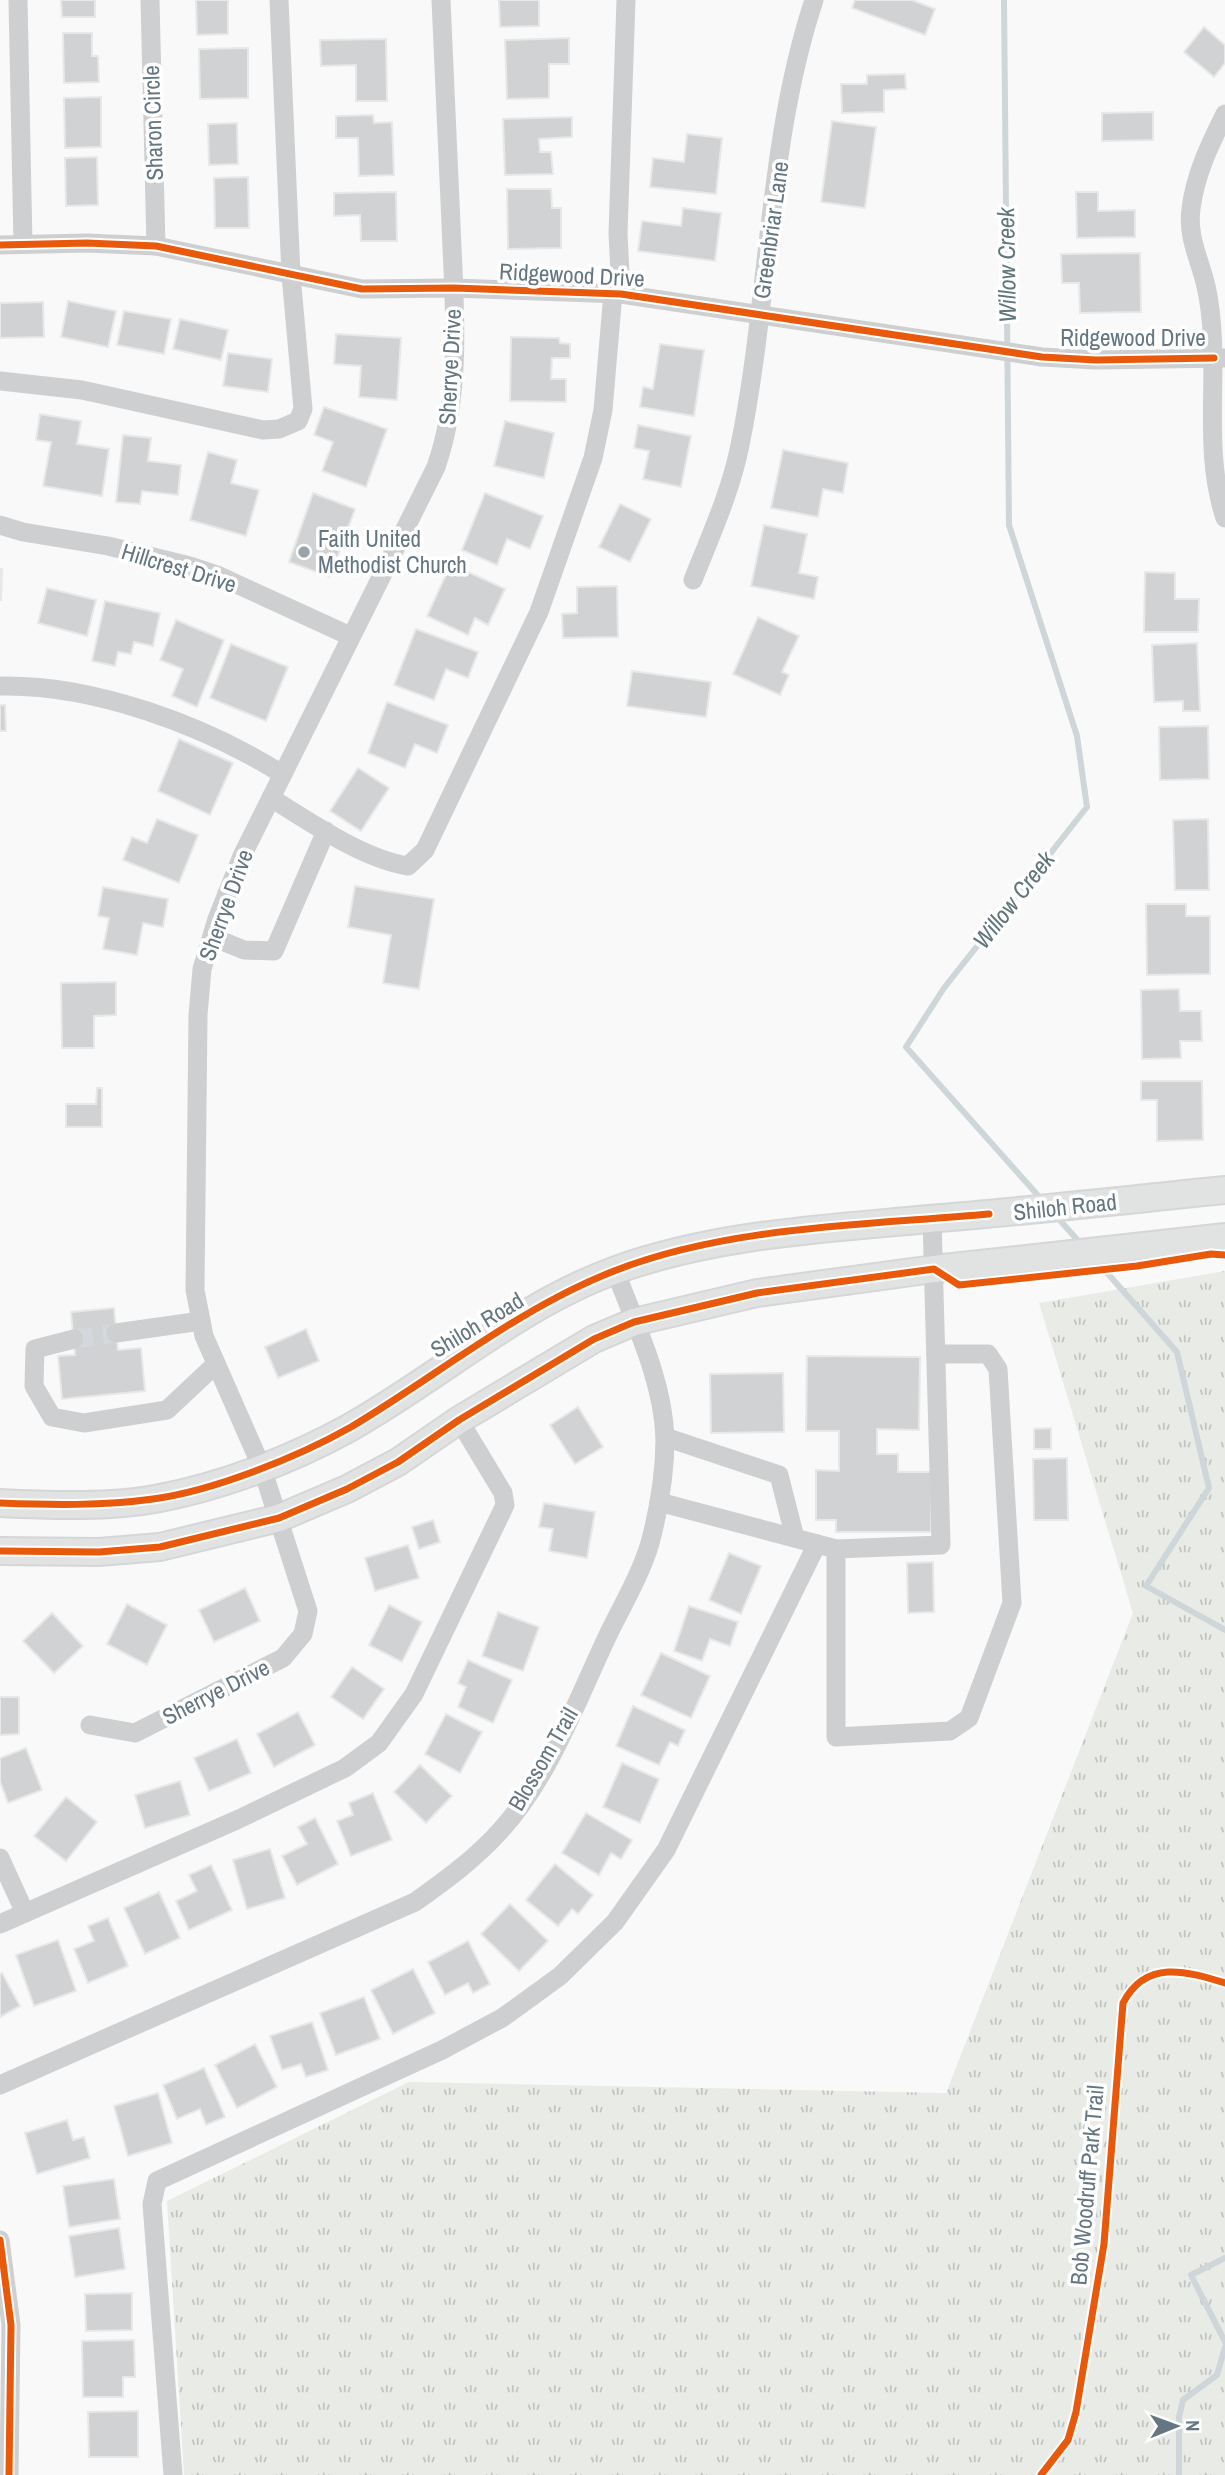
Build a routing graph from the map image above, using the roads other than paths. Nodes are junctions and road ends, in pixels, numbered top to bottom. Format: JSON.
{"nodes":[{"id":1,"x":18,"y":0,"type":"edge"},
{"id":2,"x":150,"y":0,"type":"edge"},
{"id":3,"x":279,"y":0,"type":"edge"},
{"id":4,"x":441,"y":0,"type":"edge"},
{"id":5,"x":626,"y":0,"type":"edge"},
{"id":6,"x":814,"y":0,"type":"edge"},
{"id":7,"x":1225,"y":114,"type":"edge"},
{"id":8,"x":23,"y":244,"type":"junction"},
{"id":9,"x":0,"y":245,"type":"edge"},
{"id":10,"x":156,"y":246,"type":"junction"},
{"id":11,"x":291,"y":275,"type":"junction"},
{"id":12,"x":454,"y":288,"type":"junction"},
{"id":13,"x":617,"y":293,"type":"junction"},
{"id":14,"x":760,"y":314,"type":"junction"},
{"id":15,"x":1219,"y":358,"type":"edge"},
{"id":16,"x":0,"y":381,"type":"edge"},
{"id":17,"x":1225,"y":518,"type":"edge"},
{"id":18,"x":0,"y":525,"type":"edge"},
{"id":19,"x":692,"y":580,"type":"dead end"},
{"id":20,"x":350,"y":636,"type":"junction"},
{"id":21,"x":0,"y":685,"type":"edge"},
{"id":22,"x":282,"y":774,"type":"junction"},
{"id":23,"x":271,"y":798,"type":"junction"},
{"id":24,"x":326,"y":831,"type":"junction"},
{"id":25,"x":212,"y":937,"type":"junction"},
{"id":26,"x":1225,"y":1190,"type":"edge"},
{"id":27,"x":932,"y":1219,"type":"junction"},
{"id":28,"x":1225,"y":1237,"type":"edge"},
{"id":29,"x":934,"y":1269,"type":"junction"},
{"id":30,"x":615,"y":1270,"type":"junction"},
{"id":31,"x":201,"y":1321,"type":"junction"},
{"id":32,"x":634,"y":1322,"type":"junction"},
{"id":33,"x":116,"y":1333,"type":"tunnel mouth"},
{"id":34,"x":74,"y":1339,"type":"tunnel mouth"},
{"id":35,"x":936,"y":1353,"type":"junction"},
{"id":36,"x":216,"y":1364,"type":"junction"},
{"id":37,"x":459,"y":1420,"type":"junction"},
{"id":38,"x":665,"y":1437,"type":"junction"},
{"id":39,"x":262,"y":1468,"type":"junction"},
{"id":40,"x":659,"y":1502,"type":"junction"},
{"id":41,"x":0,"y":1503,"type":"edge"},
{"id":42,"x":279,"y":1518,"type":"junction"},
{"id":43,"x":795,"y":1538,"type":"junction"},
{"id":44,"x":827,"y":1546,"type":"junction"},
{"id":45,"x":0,"y":1551,"type":"edge"},
{"id":46,"x":90,"y":1725,"type":"dead end"},
{"id":47,"x":0,"y":1858,"type":"edge"},
{"id":48,"x":25,"y":1913,"type":"junction"},
{"id":49,"x":0,"y":1924,"type":"edge"},
{"id":50,"x":0,"y":2085,"type":"edge"},
{"id":51,"x":0,"y":2240,"type":"edge"},
{"id":52,"x":9,"y":2475,"type":"edge"},
{"id":53,"x":173,"y":2475,"type":"edge"}],
"edges":[{"from":1,"to":8,"type":"street"},
{"from":2,"to":10,"type":"street","name":"Sharon Circle"},
{"from":3,"to":11,"type":"street"},
{"from":4,"to":12,"type":"street","name":"Sherrye Drive"},
{"from":5,"to":13,"type":"street"},
{"from":6,"to":14,"type":"street","name":"Greenbriar Lane"},
{"from":7,"to":15,"type":"street"},
{"from":8,"to":9,"type":"street","name":"Ridgewood Drive"},
{"from":8,"to":10,"type":"street","name":"Ridgewood Drive"},
{"from":10,"to":11,"type":"street","name":"Ridgewood Drive"},
{"from":11,"to":12,"type":"street","name":"Ridgewood Drive"},
{"from":11,"to":16,"type":"street"},
{"from":12,"to":13,"type":"street","name":"Ridgewood Drive"},
{"from":12,"to":20,"type":"street","name":"Sherrye Drive"},
{"from":13,"to":14,"type":"street","name":"Ridgewood Drive"},
{"from":13,"to":24,"type":"street"},
{"from":14,"to":15,"type":"street","name":"Ridgewood Drive"},
{"from":14,"to":19,"type":"street","name":"Greenbriar Lane"},
{"from":15,"to":17,"type":"street"},
{"from":18,"to":20,"type":"street","name":"Hillcrest Drive"},
{"from":20,"to":22,"type":"street","name":"Sherrye Drive"},
{"from":21,"to":22,"type":"street"},
{"from":22,"to":23,"type":"street","name":"Sherrye Drive"},
{"from":23,"to":24,"type":"street"},
{"from":23,"to":25,"type":"street","name":"Sherrye Drive"},
{"from":24,"to":25,"type":"street"},
{"from":25,"to":31,"type":"street","name":"Sherrye Drive"},
{"from":26,"to":27,"type":"main road","name":"Shiloh Road"},
{"from":27,"to":29,"type":"street"},
{"from":27,"to":30,"type":"main road","name":"Shiloh Road"},
{"from":28,"to":29,"type":"main road","name":"Shiloh Road"},
{"from":29,"to":32,"type":"main road","name":"Shiloh Road"},
{"from":29,"to":35,"type":"street"},
{"from":30,"to":32,"type":"street","name":"Blossom Trail"},
{"from":30,"to":39,"type":"main road","name":"Shiloh Road"},
{"from":31,"to":33,"type":"street"},
{"from":31,"to":36,"type":"street","name":"Sherrye Drive"},
{"from":32,"to":37,"type":"main road","name":"Shiloh Road"},
{"from":32,"to":38,"type":"street","name":"Blossom Trail"},
{"from":34,"to":36,"type":"street"},
{"from":35,"to":44,"type":"street"},
{"from":35,"to":44,"type":"street"},
{"from":36,"to":39,"type":"street","name":"Sherrye Drive"},
{"from":37,"to":42,"type":"main road","name":"Shiloh Road"},
{"from":37,"to":48,"type":"street"},
{"from":38,"to":40,"type":"street","name":"Blossom Trail"},
{"from":38,"to":43,"type":"street"},
{"from":39,"to":41,"type":"main road","name":"Shiloh Road"},
{"from":39,"to":42,"type":"street","name":"Sherrye Drive"},
{"from":40,"to":43,"type":"street"},
{"from":40,"to":50,"type":"street","name":"Blossom Trail"},
{"from":42,"to":45,"type":"main road","name":"Shiloh Road"},
{"from":42,"to":46,"type":"street","name":"Sherrye Drive"},
{"from":43,"to":44,"type":"street"},
{"from":44,"to":53,"type":"street"},
{"from":47,"to":48,"type":"street"},
{"from":48,"to":49,"type":"street"},
{"from":51,"to":52,"type":"street"}]}
